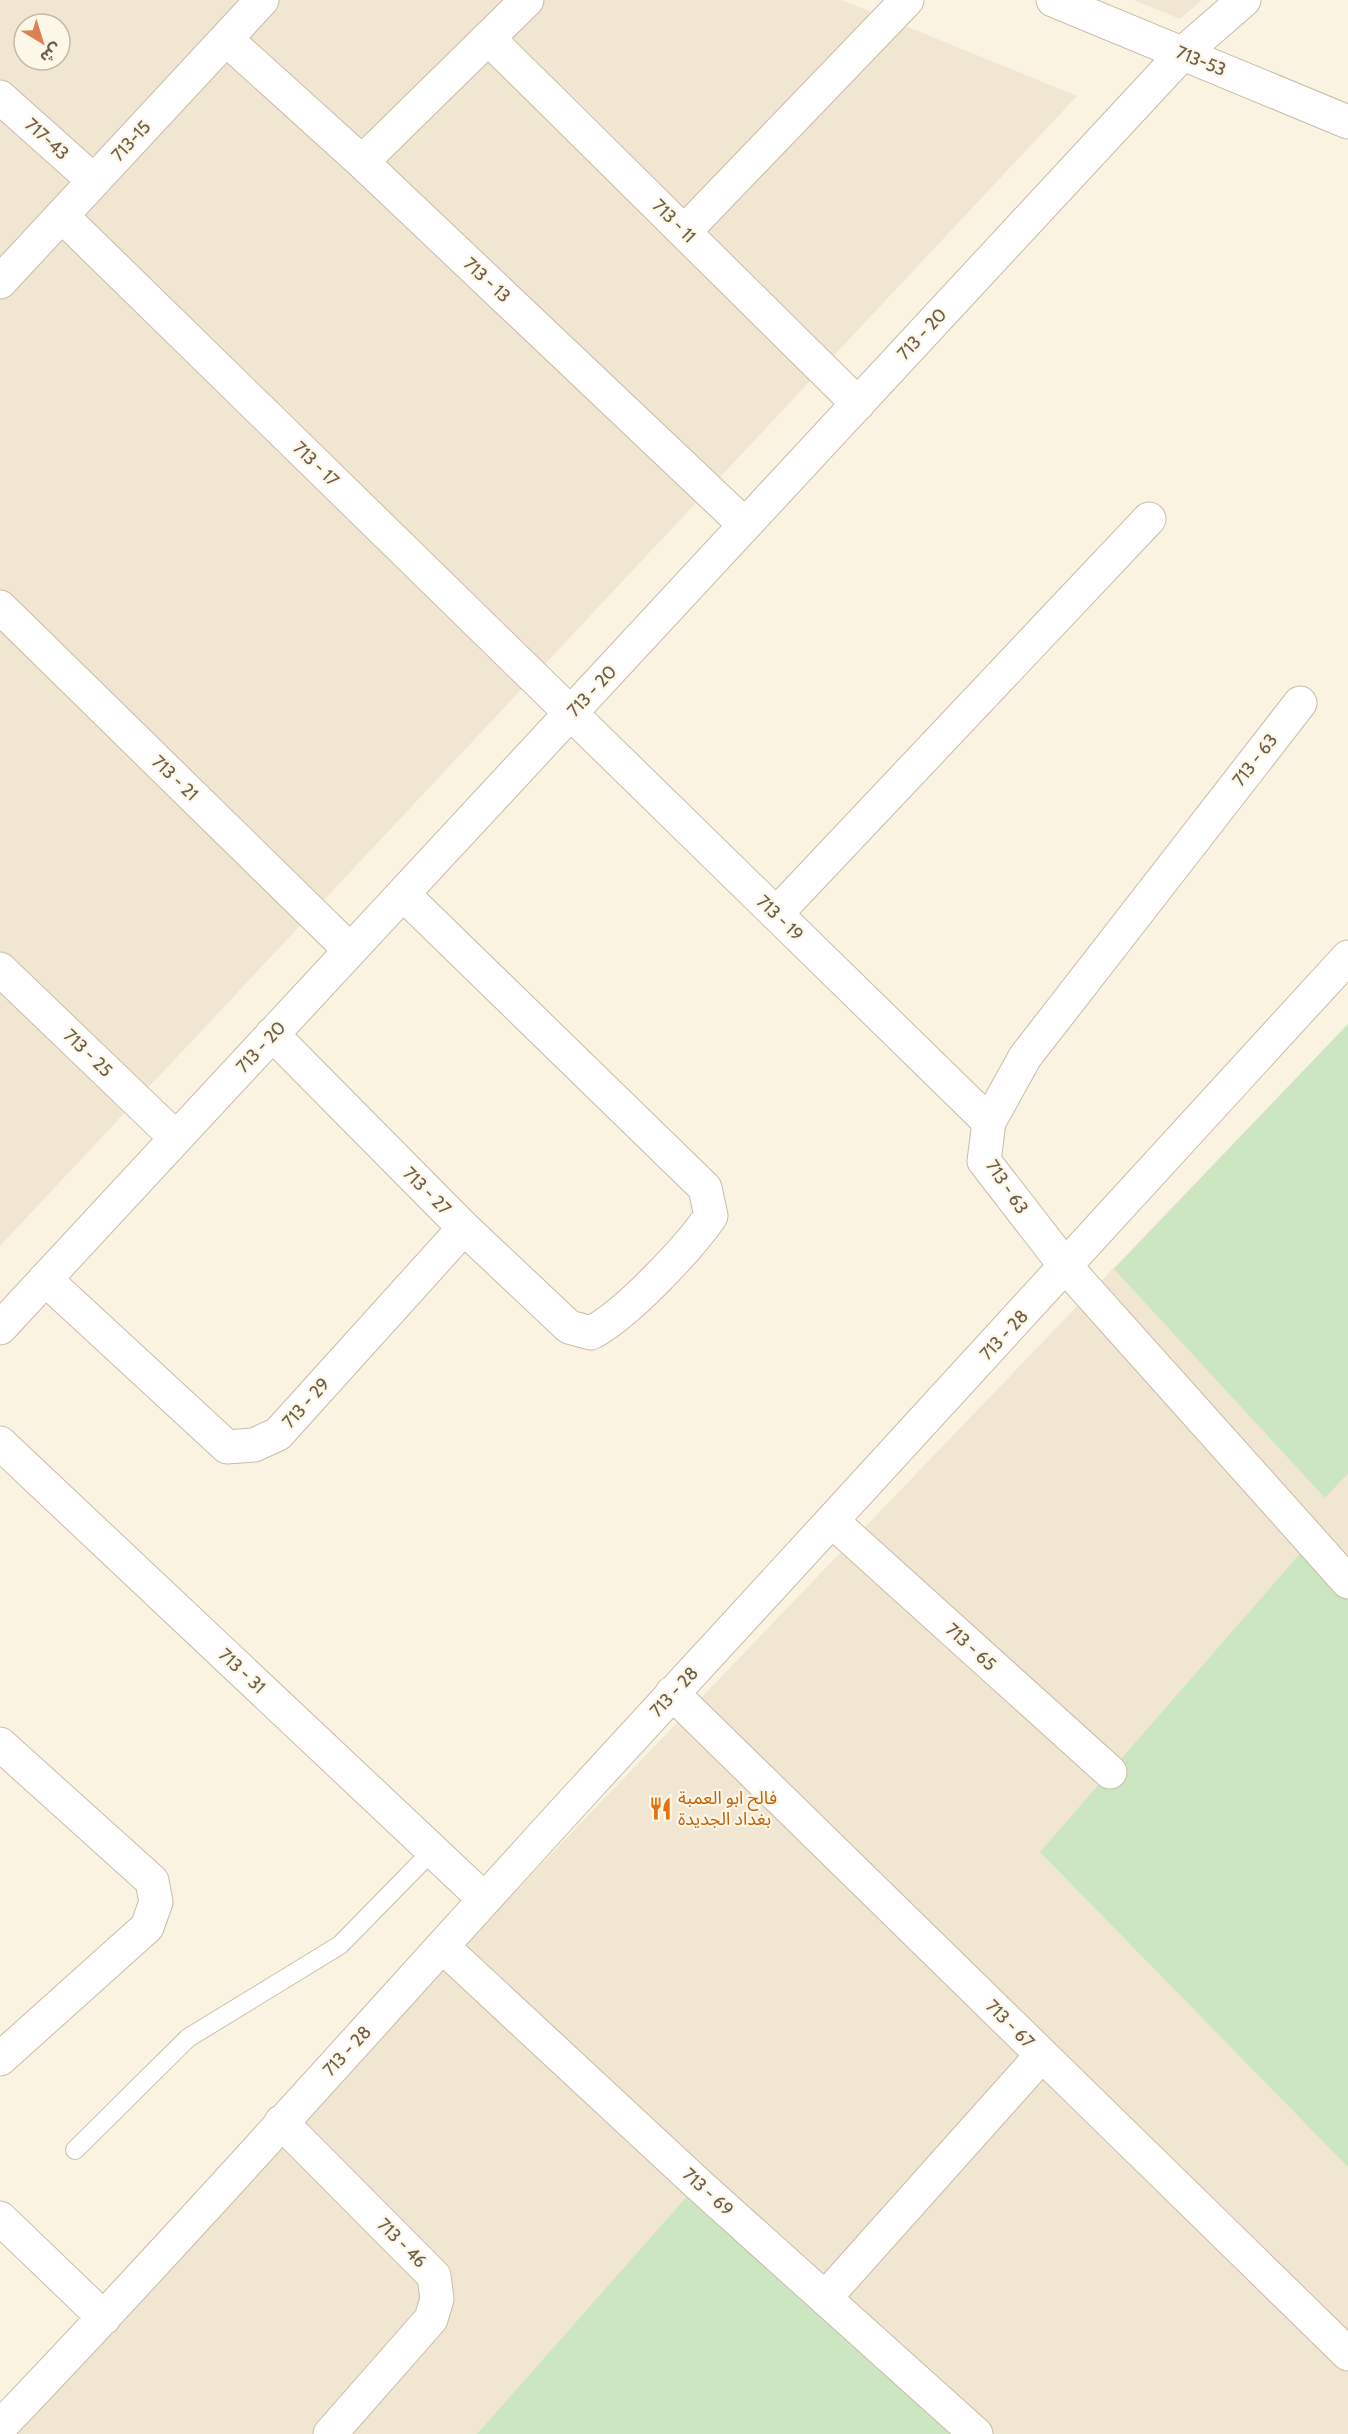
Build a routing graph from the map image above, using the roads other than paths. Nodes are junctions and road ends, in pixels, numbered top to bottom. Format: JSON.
{"nodes":[{"id":1,"x":262,"y":0,"type":"edge"},
{"id":2,"x":527,"y":0,"type":"edge"},
{"id":3,"x":907,"y":0,"type":"edge"},
{"id":4,"x":1053,"y":0,"type":"edge"},
{"id":5,"x":1244,"y":0,"type":"edge"},
{"id":6,"x":1124,"y":13,"type":"edge"},
{"id":7,"x":226,"y":39,"type":"junction"},
{"id":8,"x":489,"y":39,"type":"junction"},
{"id":9,"x":1183,"y":53,"type":"junction"},
{"id":10,"x":0,"y":97,"type":"edge"},
{"id":11,"x":1348,"y":122,"type":"edge"},
{"id":12,"x":362,"y":162,"type":"junction"},
{"id":13,"x":94,"y":182,"type":"junction"},
{"id":14,"x":62,"y":216,"type":"junction"},
{"id":15,"x":685,"y":231,"type":"junction"},
{"id":16,"x":0,"y":282,"type":"edge"},
{"id":17,"x":858,"y":404,"type":"junction"},
{"id":18,"x":1149,"y":519,"type":"dead end"},
{"id":19,"x":745,"y":525,"type":"junction"},
{"id":20,"x":0,"y":607,"type":"edge"},
{"id":21,"x":1300,"y":703,"type":"dead end"},
{"id":22,"x":571,"y":713,"type":"junction"},
{"id":23,"x":403,"y":894,"type":"junction"},
{"id":24,"x":776,"y":914,"type":"junction"},
{"id":25,"x":350,"y":950,"type":"junction"},
{"id":26,"x":1348,"y":957,"type":"edge"},
{"id":27,"x":3,"y":977,"type":"edge"},
{"id":28,"x":272,"y":1034,"type":"junction"},
{"id":29,"x":989,"y":1122,"type":"junction"},
{"id":30,"x":176,"y":1137,"type":"junction"},
{"id":31,"x":464,"y":1228,"type":"junction"},
{"id":32,"x":1067,"y":1268,"type":"junction"},
{"id":33,"x":45,"y":1279,"type":"junction"},
{"id":34,"x":0,"y":1328,"type":"edge"},
{"id":35,"x":0,"y":1443,"type":"edge"},
{"id":36,"x":832,"y":1521,"type":"junction"},
{"id":37,"x":1348,"y":1582,"type":"edge"},
{"id":38,"x":672,"y":1694,"type":"junction"},
{"id":39,"x":0,"y":1744,"type":"edge"},
{"id":40,"x":1110,"y":1772,"type":"dead end"},
{"id":41,"x":433,"y":1850,"type":"junction"},
{"id":42,"x":484,"y":1899,"type":"junction"},
{"id":43,"x":443,"y":1947,"type":"junction"},
{"id":44,"x":1042,"y":2055,"type":"junction"},
{"id":45,"x":0,"y":2059,"type":"edge"},
{"id":46,"x":281,"y":2122,"type":"junction"},
{"id":47,"x":75,"y":2150,"type":"dead end"},
{"id":48,"x":0,"y":2218,"type":"edge"},
{"id":49,"x":825,"y":2298,"type":"junction"},
{"id":50,"x":104,"y":2319,"type":"junction"},
{"id":51,"x":1348,"y":2354,"type":"edge"},
{"id":52,"x":0,"y":2427,"type":"edge"},
{"id":53,"x":330,"y":2434,"type":"edge"},
{"id":54,"x":976,"y":2434,"type":"edge"}],
"edges":[{"from":1,"to":7,"type":"street","name":"713-15"},
{"from":2,"to":8,"type":"street"},
{"from":3,"to":15,"type":"street"},
{"from":4,"to":6,"type":"street","name":"713-53"},
{"from":5,"to":9,"type":"street","name":"713 - 20"},
{"from":6,"to":9,"type":"street","name":"713-53"},
{"from":7,"to":12,"type":"street","name":"713 - 13"},
{"from":7,"to":13,"type":"street","name":"713-15"},
{"from":8,"to":12,"type":"street"},
{"from":8,"to":15,"type":"street","name":"713 - 11"},
{"from":9,"to":11,"type":"street","name":"713-53"},
{"from":9,"to":17,"type":"street","name":"713 - 20"},
{"from":10,"to":13,"type":"street","name":"717-43"},
{"from":12,"to":19,"type":"street","name":"713 - 13"},
{"from":13,"to":14,"type":"street","name":"713-15"},
{"from":14,"to":16,"type":"street","name":"713-15"},
{"from":14,"to":22,"type":"street","name":"713 - 17"},
{"from":15,"to":17,"type":"street","name":"713 - 11"},
{"from":17,"to":19,"type":"street","name":"713 - 20"},
{"from":18,"to":24,"type":"street"},
{"from":19,"to":22,"type":"street","name":"713 - 20"},
{"from":20,"to":25,"type":"street","name":"713 - 21"},
{"from":21,"to":29,"type":"street","name":"713 - 63"},
{"from":22,"to":23,"type":"street","name":"713 - 20"},
{"from":22,"to":24,"type":"street","name":"713 - 19"},
{"from":23,"to":25,"type":"street","name":"713 - 20"},
{"from":23,"to":31,"type":"street","name":"713 - 27"},
{"from":24,"to":29,"type":"street","name":"713 - 19"},
{"from":25,"to":28,"type":"street","name":"713 - 20"},
{"from":26,"to":32,"type":"street","name":"713 - 28"},
{"from":27,"to":30,"type":"street","name":"713 - 25"},
{"from":28,"to":30,"type":"street","name":"713 - 20"},
{"from":28,"to":31,"type":"street","name":"713 - 27"},
{"from":29,"to":32,"type":"street","name":"713 - 63"},
{"from":30,"to":33,"type":"street","name":"713 - 20"},
{"from":31,"to":33,"type":"street","name":"713 - 29"},
{"from":32,"to":36,"type":"street","name":"713 - 28"},
{"from":32,"to":37,"type":"street","name":"713 - 63"},
{"from":33,"to":34,"type":"street","name":"713 - 20"},
{"from":35,"to":41,"type":"street","name":"713 - 31"},
{"from":36,"to":38,"type":"street","name":"713 - 28"},
{"from":36,"to":40,"type":"street","name":"713 - 65"},
{"from":38,"to":42,"type":"street","name":"713 - 28"},
{"from":38,"to":44,"type":"street","name":"713 - 67"},
{"from":39,"to":45,"type":"street"},
{"from":41,"to":42,"type":"street","name":"713 - 31"},
{"from":41,"to":47,"type":"lane"},
{"from":42,"to":43,"type":"street","name":"713 - 28"},
{"from":43,"to":46,"type":"street","name":"713 - 28"},
{"from":43,"to":49,"type":"street","name":"713 - 69"},
{"from":44,"to":49,"type":"street"},
{"from":44,"to":51,"type":"street","name":"713 - 67"},
{"from":46,"to":50,"type":"street","name":"713 - 28"},
{"from":46,"to":53,"type":"street","name":"713 - 46"},
{"from":48,"to":50,"type":"street"},
{"from":49,"to":54,"type":"street","name":"713 - 69"},
{"from":50,"to":52,"type":"street","name":"713 - 28"}]}
